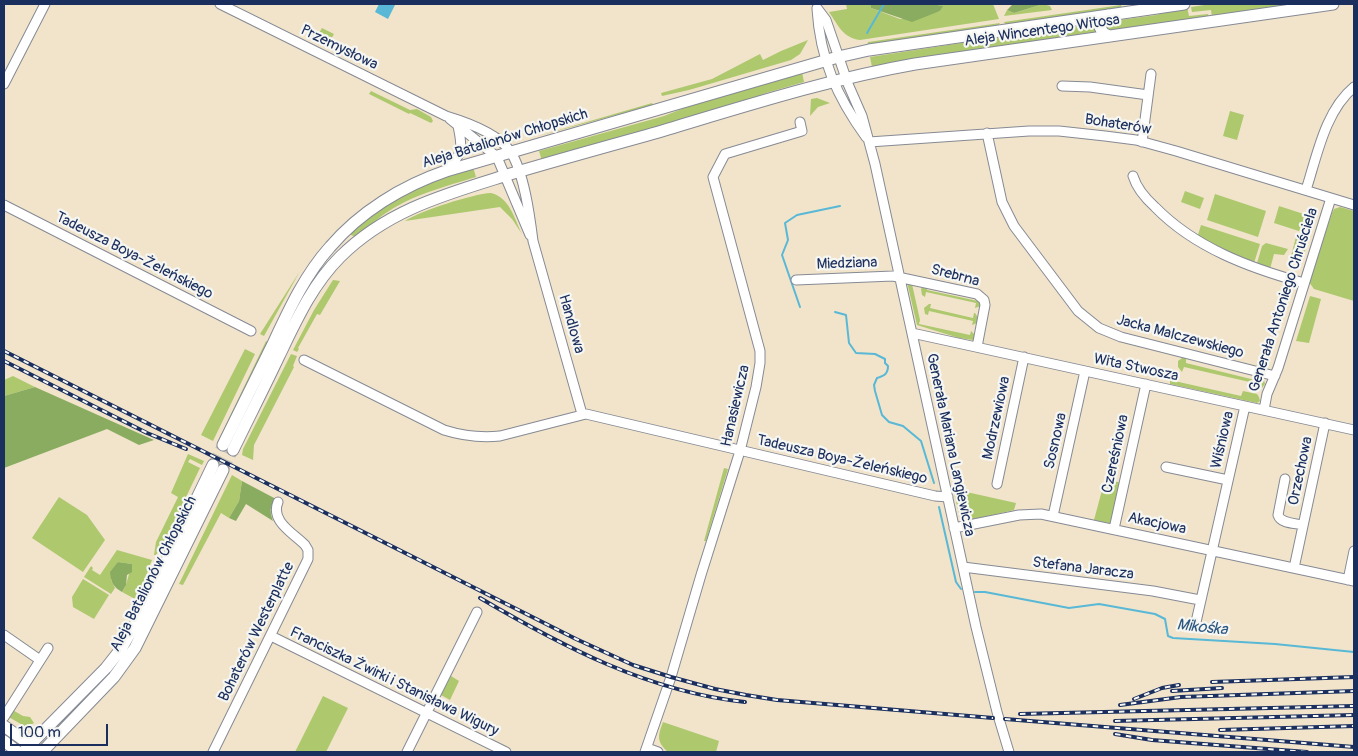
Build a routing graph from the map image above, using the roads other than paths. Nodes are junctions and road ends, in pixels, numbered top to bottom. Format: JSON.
{"nodes":[{"id":1,"x":45,"y":4,"type":"edge"},
{"id":2,"x":220,"y":4,"type":"edge"},
{"id":3,"x":1184,"y":4,"type":"edge"},
{"id":4,"x":1333,"y":4,"type":"edge"},
{"id":5,"x":817,"y":6,"type":"edge"},
{"id":6,"x":1108,"y":14,"type":"junction"},
{"id":7,"x":1109,"y":36,"type":"junction"},
{"id":8,"x":838,"y":57,"type":"junction"},
{"id":9,"x":826,"y":61,"type":"junction"},
{"id":10,"x":1151,"y":74,"type":"dead end"},
{"id":11,"x":846,"y":78,"type":"junction"},
{"id":12,"x":832,"y":81,"type":"junction"},
{"id":13,"x":4,"y":84,"type":"edge"},
{"id":14,"x":1062,"y":86,"type":"dead end"},
{"id":15,"x":1354,"y":87,"type":"edge"},
{"id":16,"x":1148,"y":96,"type":"junction"},
{"id":17,"x":446,"y":116,"type":"junction"},
{"id":18,"x":800,"y":122,"type":"dead end"},
{"id":19,"x":458,"y":126,"type":"junction"},
{"id":20,"x":987,"y":132,"type":"junction"},
{"id":21,"x":869,"y":142,"type":"junction"},
{"id":22,"x":1142,"y":142,"type":"junction"},
{"id":23,"x":511,"y":152,"type":"junction"},
{"id":24,"x":497,"y":157,"type":"junction"},
{"id":25,"x":446,"y":171,"type":"junction"},
{"id":26,"x":519,"y":172,"type":"junction"},
{"id":27,"x":504,"y":176,"type":"junction"},
{"id":28,"x":1133,"y":176,"type":"dead end"},
{"id":29,"x":1306,"y":190,"type":"junction"},
{"id":30,"x":1331,"y":198,"type":"junction"},
{"id":31,"x":4,"y":205,"type":"edge"},
{"id":32,"x":1354,"y":205,"type":"edge"},
{"id":33,"x":533,"y":241,"type":"junction"},
{"id":34,"x":900,"y":277,"type":"junction"},
{"id":35,"x":796,"y":280,"type":"dead end"},
{"id":36,"x":1304,"y":283,"type":"junction"},
{"id":37,"x":251,"y":331,"type":"dead end"},
{"id":38,"x":912,"y":332,"type":"junction"},
{"id":39,"x":977,"y":347,"type":"junction"},
{"id":40,"x":1024,"y":357,"type":"junction"},
{"id":41,"x":304,"y":360,"type":"dead end"},
{"id":42,"x":1085,"y":371,"type":"junction"},
{"id":43,"x":1275,"y":376,"type":"junction"},
{"id":44,"x":1146,"y":384,"type":"junction"},
{"id":45,"x":1245,"y":406,"type":"junction"},
{"id":46,"x":1264,"y":410,"type":"junction"},
{"id":47,"x":582,"y":414,"type":"junction"},
{"id":48,"x":1325,"y":423,"type":"junction"},
{"id":49,"x":1354,"y":430,"type":"edge"},
{"id":50,"x":740,"y":451,"type":"junction"},
{"id":51,"x":1166,"y":467,"type":"dead end"},
{"id":52,"x":1285,"y":479,"type":"dead end"},
{"id":53,"x":1228,"y":480,"type":"junction"},
{"id":54,"x":997,"y":484,"type":"dead end"},
{"id":55,"x":948,"y":497,"type":"junction"},
{"id":56,"x":278,"y":502,"type":"dead end"},
{"id":57,"x":1053,"y":516,"type":"junction"},
{"id":58,"x":1303,"y":525,"type":"junction"},
{"id":59,"x":954,"y":528,"type":"junction"},
{"id":60,"x":1114,"y":529,"type":"junction"},
{"id":61,"x":1212,"y":550,"type":"junction"},
{"id":62,"x":1354,"y":551,"type":"edge"},
{"id":63,"x":963,"y":567,"type":"junction"},
{"id":64,"x":1294,"y":568,"type":"junction"},
{"id":65,"x":1351,"y":580,"type":"edge"},
{"id":66,"x":1200,"y":600,"type":"junction"},
{"id":67,"x":477,"y":612,"type":"dead end"},
{"id":68,"x":1196,"y":622,"type":"dead end"},
{"id":69,"x":4,"y":635,"type":"edge"},
{"id":70,"x":271,"y":636,"type":"junction"},
{"id":71,"x":48,"y":648,"type":"dead end"},
{"id":72,"x":40,"y":660,"type":"junction"},
{"id":73,"x":427,"y":714,"type":"junction"},
{"id":74,"x":4,"y":717,"type":"edge"},
{"id":75,"x":4,"y":726,"type":"edge"},
{"id":76,"x":4,"y":742,"type":"edge"},
{"id":77,"x":26,"y":748,"type":"edge"},
{"id":78,"x":646,"y":750,"type":"edge"},
{"id":79,"x":6,"y":752,"type":"edge"},
{"id":80,"x":18,"y":752,"type":"edge"},
{"id":81,"x":42,"y":752,"type":"edge"},
{"id":82,"x":213,"y":752,"type":"edge"},
{"id":83,"x":407,"y":752,"type":"edge"},
{"id":84,"x":506,"y":752,"type":"edge"},
{"id":85,"x":658,"y":752,"type":"edge"},
{"id":86,"x":1009,"y":752,"type":"edge"}],
"edges":[{"from":1,"to":13,"type":"street"},
{"from":2,"to":17,"type":"street","name":"Przemysłowa"},
{"from":3,"to":6,"type":"main road","name":"Aleja Wincentego Witosa"},
{"from":4,"to":7,"type":"main road","name":"Aleja Wincentego Witosa"},
{"from":5,"to":8,"type":"street","name":"Generała Mariana Langiewicza"},
{"from":5,"to":9,"type":"street","name":"Generała Mariana Langiewicza"},
{"from":6,"to":7,"type":"main road"},
{"from":6,"to":8,"type":"main road","name":"Aleja Wincentego Witosa"},
{"from":7,"to":11,"type":"main road","name":"Aleja Wincentego Witosa"},
{"from":8,"to":9,"type":"main road","name":"Aleja Batalionów Chłopskich"},
{"from":8,"to":11,"type":"street","name":"Generała Mariana Langiewicza"},
{"from":9,"to":12,"type":"street","name":"Generała Mariana Langiewicza"},
{"from":9,"to":23,"type":"main road","name":"Aleja Batalionów Chłopskich"},
{"from":10,"to":16,"type":"street"},
{"from":11,"to":12,"type":"main road","name":"Aleja Batalionów Chłopskich"},
{"from":11,"to":21,"type":"street","name":"Generała Mariana Langiewicza"},
{"from":12,"to":21,"type":"street","name":"Generała Mariana Langiewicza"},
{"from":12,"to":26,"type":"main road","name":"Aleja Batalionów Chłopskich"},
{"from":14,"to":16,"type":"street"},
{"from":15,"to":29,"type":"street"},
{"from":16,"to":22,"type":"street"},
{"from":17,"to":19,"type":"street","name":"Przemysłowa"},
{"from":17,"to":23,"type":"street","name":"Przemysłowa"},
{"from":18,"to":50,"type":"street","name":"Hanasiewicza"},
{"from":19,"to":24,"type":"street","name":"Przemysłowa"},
{"from":19,"to":25,"type":"street"},
{"from":20,"to":21,"type":"street","name":"Bohaterów"},
{"from":20,"to":22,"type":"street","name":"Bohaterów"},
{"from":20,"to":43,"type":"street","name":"Jacka Malczewskiego"},
{"from":21,"to":34,"type":"street","name":"Generała Mariana Langiewicza"},
{"from":22,"to":29,"type":"street","name":"Bohaterów"},
{"from":23,"to":24,"type":"main road","name":"Aleja Batalionów Chłopskich"},
{"from":23,"to":26,"type":"street","name":"Handlowa"},
{"from":24,"to":25,"type":"main road","name":"Aleja Batalionów Chłopskich"},
{"from":24,"to":27,"type":"street","name":"Handlowa"},
{"from":25,"to":27,"type":"main road","name":"Aleja Batalionów Chłopskich"},
{"from":26,"to":27,"type":"main road","name":"Aleja Batalionów Chłopskich"},
{"from":26,"to":33,"type":"street","name":"Handlowa"},
{"from":27,"to":33,"type":"street","name":"Handlowa"},
{"from":28,"to":36,"type":"street"},
{"from":29,"to":30,"type":"street","name":"Bohaterów"},
{"from":30,"to":32,"type":"street","name":"Bohaterów"},
{"from":30,"to":36,"type":"street","name":"Generała Antoniego Chruściela"},
{"from":31,"to":37,"type":"street","name":"Tadeusza Boya-Żeleńskiego"},
{"from":33,"to":47,"type":"street","name":"Handlowa"},
{"from":34,"to":35,"type":"street","name":"Miedziana"},
{"from":34,"to":38,"type":"street","name":"Generała Mariana Langiewicza"},
{"from":34,"to":39,"type":"street","name":"Srebrna"},
{"from":36,"to":43,"type":"street","name":"Generała Antoniego Chruściela"},
{"from":38,"to":39,"type":"street","name":"Wita Stwosza"},
{"from":38,"to":55,"type":"street","name":"Generała Mariana Langiewicza"},
{"from":39,"to":40,"type":"street","name":"Wita Stwosza"},
{"from":40,"to":42,"type":"street","name":"Wita Stwosza"},
{"from":40,"to":54,"type":"street","name":"Modrzewiowa"},
{"from":41,"to":47,"type":"street","name":"Tadeusza Boya-Żeleńskiego"},
{"from":42,"to":44,"type":"street","name":"Wita Stwosza"},
{"from":42,"to":57,"type":"street","name":"Sosnowa"},
{"from":43,"to":46,"type":"street","name":"Generała Antoniego Chruściela"},
{"from":44,"to":45,"type":"street","name":"Wita Stwosza"},
{"from":44,"to":60,"type":"street","name":"Czereśniowa"},
{"from":45,"to":46,"type":"street","name":"Wita Stwosza"},
{"from":45,"to":53,"type":"street","name":"Wiśniowa"},
{"from":46,"to":48,"type":"street","name":"Wita Stwosza"},
{"from":47,"to":50,"type":"street","name":"Tadeusza Boya-Żeleńskiego"},
{"from":48,"to":49,"type":"street","name":"Wita Stwosza"},
{"from":48,"to":58,"type":"street","name":"Orzechowa"},
{"from":50,"to":55,"type":"street","name":"Tadeusza Boya-Żeleńskiego"},
{"from":50,"to":78,"type":"street","name":"Hanasiewicza"},
{"from":51,"to":53,"type":"street","name":"Wiśniowa"},
{"from":52,"to":58,"type":"street","name":"Orzechowa"},
{"from":53,"to":61,"type":"street","name":"Wiśniowa"},
{"from":55,"to":59,"type":"street","name":"Generała Mariana Langiewicza"},
{"from":56,"to":70,"type":"street","name":"Bohaterów Westerplatte"},
{"from":57,"to":59,"type":"street","name":"Akacjowa"},
{"from":57,"to":60,"type":"street","name":"Akacjowa"},
{"from":58,"to":64,"type":"street","name":"Orzechowa"},
{"from":59,"to":63,"type":"street","name":"Generała Mariana Langiewicza"},
{"from":60,"to":61,"type":"street","name":"Akacjowa"},
{"from":61,"to":64,"type":"street","name":"Akacjowa"},
{"from":61,"to":66,"type":"street","name":"Wiśniowa"},
{"from":62,"to":65,"type":"street"},
{"from":63,"to":66,"type":"street","name":"Stefana Jaracza"},
{"from":63,"to":86,"type":"street","name":"Generała Mariana Langiewicza"},
{"from":64,"to":65,"type":"street","name":"Akacjowa"},
{"from":66,"to":68,"type":"street","name":"Wiśniowa"},
{"from":67,"to":73,"type":"street"},
{"from":69,"to":72,"type":"street"},
{"from":70,"to":73,"type":"street","name":"Franciszka Żwirki i Stanisława Wigury"},
{"from":70,"to":82,"type":"street","name":"Bohaterów Westerplatte"},
{"from":71,"to":72,"type":"street"},
{"from":72,"to":74,"type":"street"},
{"from":73,"to":83,"type":"street"},
{"from":73,"to":84,"type":"street","name":"Franciszka Żwirki i Stanisława Wigury"},
{"from":75,"to":77,"type":"main road"},
{"from":76,"to":79,"type":"main road"},
{"from":76,"to":80,"type":"main road"},
{"from":77,"to":81,"type":"main road"},
{"from":77,"to":81,"type":"main road","name":"Aleja Batalionów Chłopskich"},
{"from":78,"to":85,"type":"street"}]}
